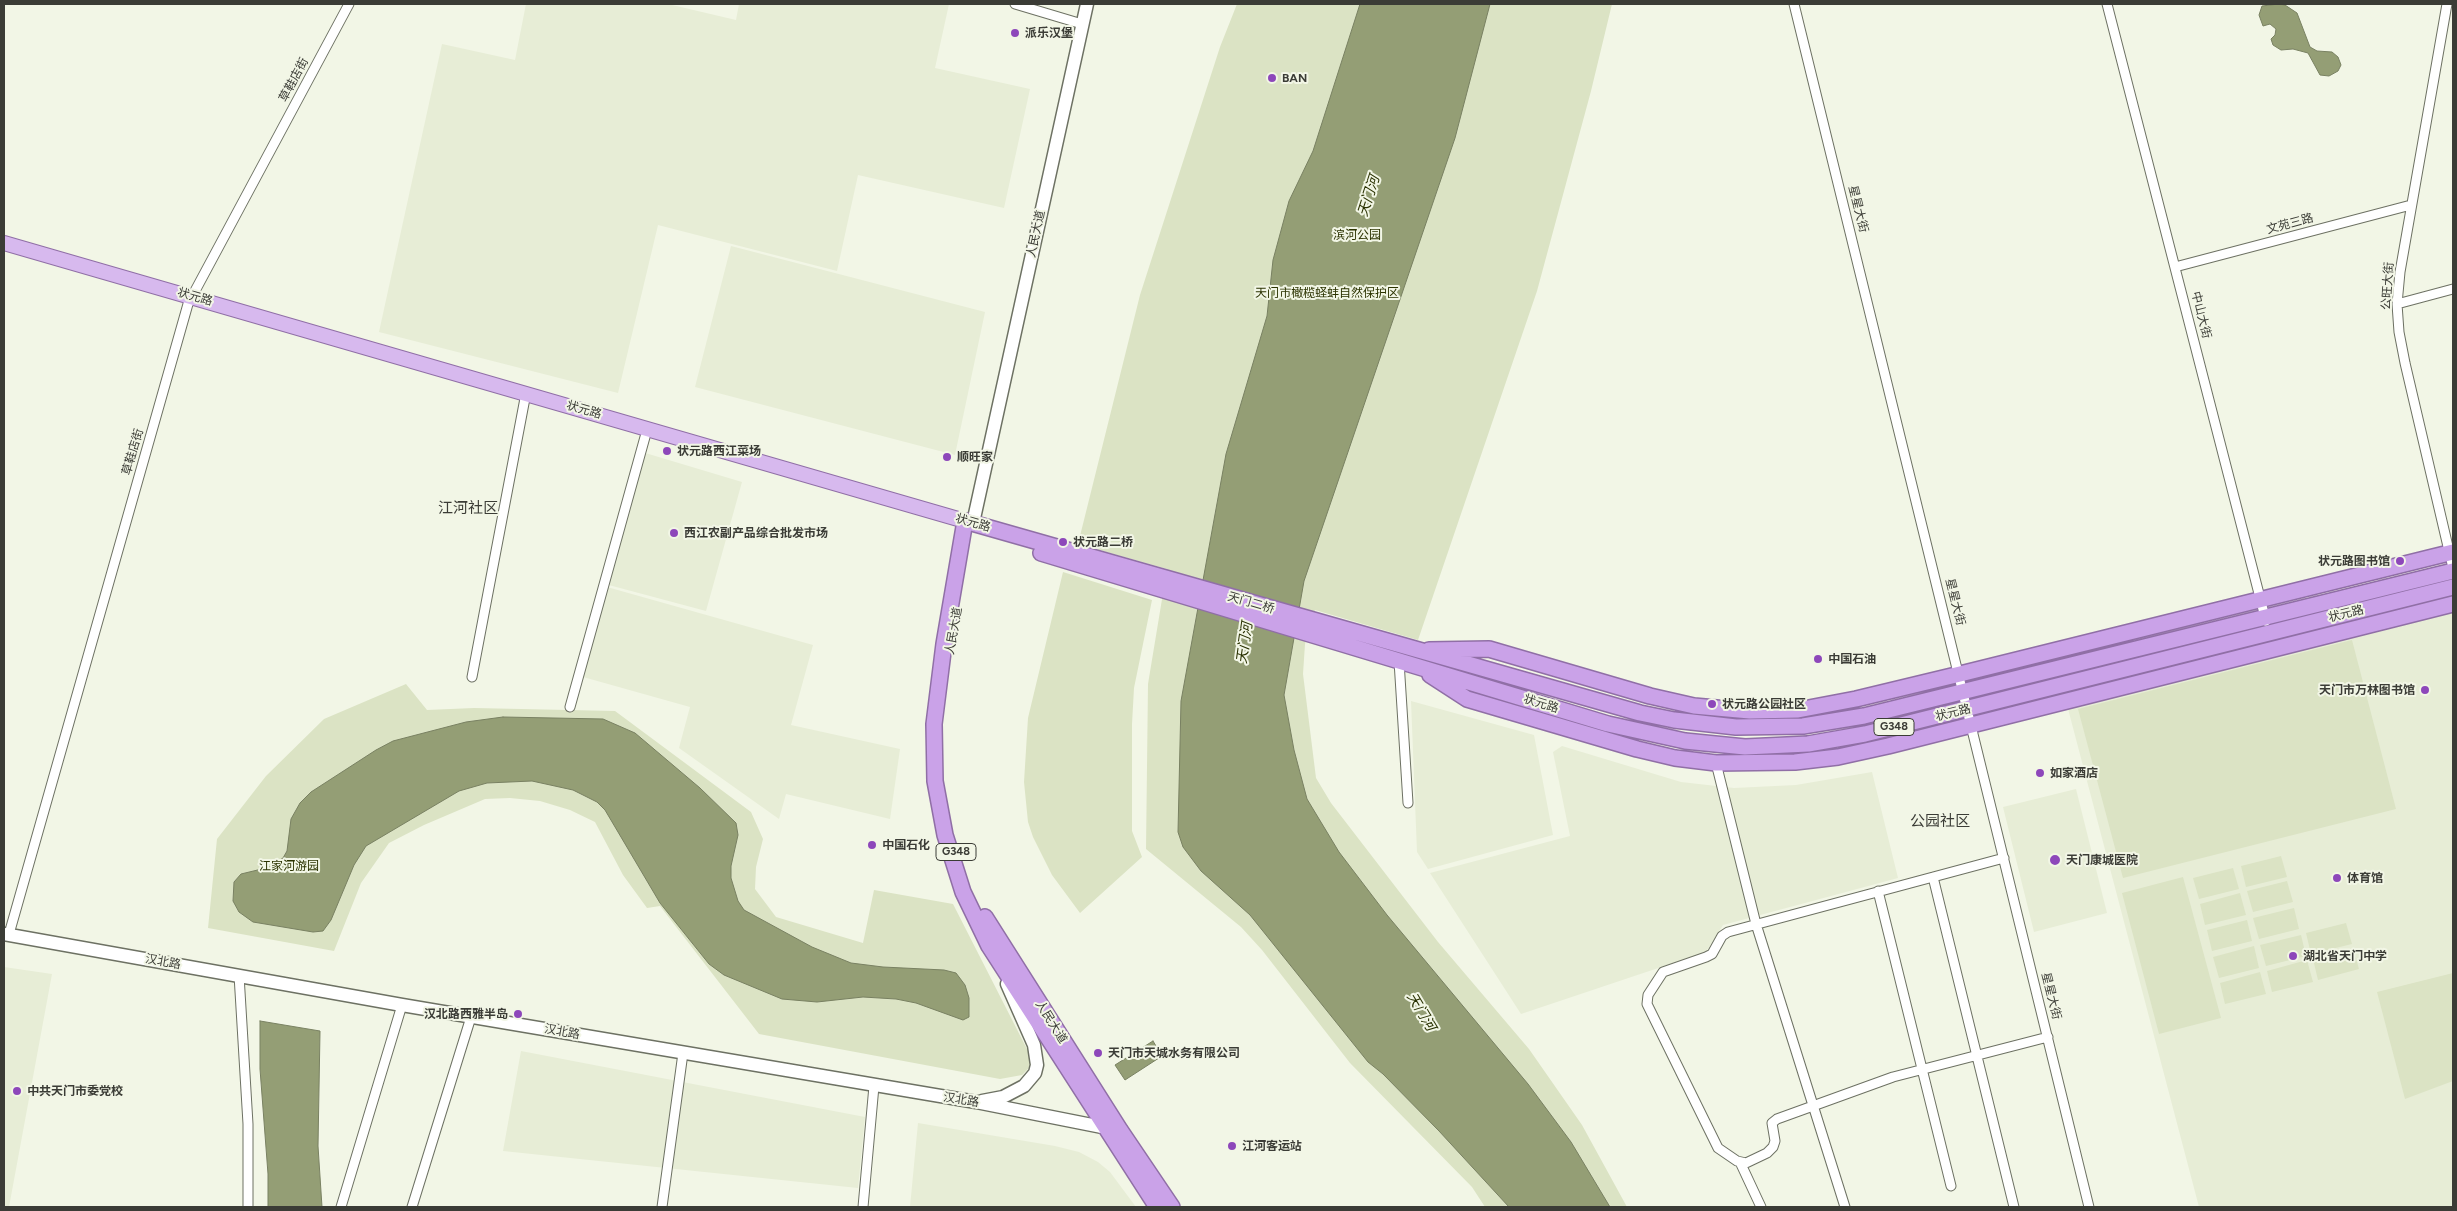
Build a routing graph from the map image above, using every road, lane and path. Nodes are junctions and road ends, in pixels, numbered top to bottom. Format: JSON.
{"nodes":[{"id":1,"x":349,"y":4,"type":"edge"},
{"id":2,"x":1015,"y":4,"type":"edge"},
{"id":3,"x":1080,"y":4,"type":"edge"},
{"id":4,"x":1087,"y":4,"type":"edge"},
{"id":5,"x":1794,"y":4,"type":"edge"},
{"id":6,"x":2107,"y":4,"type":"edge"},
{"id":7,"x":2447,"y":4,"type":"edge"},
{"id":8,"x":1078,"y":23,"type":"junction"},
{"id":9,"x":2411,"y":205,"type":"junction"},
{"id":10,"x":4,"y":243,"type":"edge"},
{"id":11,"x":4,"y":252,"type":"edge"},
{"id":12,"x":2175,"y":267,"type":"junction"},
{"id":13,"x":2453,"y":289,"type":"edge"},
{"id":14,"x":190,"y":300,"type":"junction"},
{"id":15,"x":2397,"y":304,"type":"junction"},
{"id":16,"x":525,"y":397,"type":"junction"},
{"id":17,"x":645,"y":437,"type":"junction"},
{"id":18,"x":968,"y":526,"type":"junction"},
{"id":19,"x":2452,"y":552,"type":"edge"},
{"id":20,"x":2453,"y":569,"type":"edge"},
{"id":21,"x":1163,"y":584,"type":"joint"},
{"id":22,"x":2453,"y":587,"type":"edge"},
{"id":23,"x":2260,"y":598,"type":"junction"},
{"id":24,"x":2453,"y":604,"type":"edge"},
{"id":25,"x":2265,"y":618,"type":"junction"},
{"id":26,"x":2269,"y":633,"type":"junction"},
{"id":27,"x":1336,"y":634,"type":"junction"},
{"id":28,"x":1420,"y":651,"type":"junction"},
{"id":29,"x":1399,"y":661,"type":"junction"},
{"id":30,"x":1416,"y":666,"type":"junction"},
{"id":31,"x":1960,"y":674,"type":"junction"},
{"id":32,"x":472,"y":677,"type":"dead end"},
{"id":33,"x":1964,"y":692,"type":"junction"},
{"id":34,"x":1869,"y":696,"type":"junction"},
{"id":35,"x":570,"y":707,"type":"dead end"},
{"id":36,"x":1795,"y":710,"type":"junction"},
{"id":37,"x":1968,"y":710,"type":"junction"},
{"id":38,"x":1886,"y":711,"type":"junction"},
{"id":39,"x":1794,"y":726,"type":"junction"},
{"id":40,"x":1972,"y":726,"type":"junction"},
{"id":41,"x":1821,"y":742,"type":"junction"},
{"id":42,"x":1796,"y":762,"type":"junction"},
{"id":43,"x":1716,"y":764,"type":"junction"},
{"id":44,"x":1408,"y":803,"type":"dead end"},
{"id":45,"x":2004,"y":858,"type":"junction"},
{"id":46,"x":1933,"y":877,"type":"junction"},
{"id":47,"x":1878,"y":891,"type":"junction"},
{"id":48,"x":1756,"y":924,"type":"junction"},
{"id":49,"x":6,"y":934,"type":"edge"},
{"id":50,"x":989,"y":946,"type":"junction"},
{"id":51,"x":239,"y":975,"type":"junction"},
{"id":52,"x":402,"y":1005,"type":"junction"},
{"id":53,"x":471,"y":1017,"type":"junction"},
{"id":54,"x":2048,"y":1038,"type":"junction"},
{"id":55,"x":683,"y":1053,"type":"junction"},
{"id":56,"x":1977,"y":1056,"type":"junction"},
{"id":57,"x":1922,"y":1070,"type":"junction"},
{"id":58,"x":874,"y":1086,"type":"junction"},
{"id":59,"x":976,"y":1102,"type":"junction"},
{"id":60,"x":1813,"y":1106,"type":"junction"},
{"id":61,"x":1104,"y":1128,"type":"junction"},
{"id":62,"x":1120,"y":1130,"type":"junction"},
{"id":63,"x":1740,"y":1162,"type":"junction"},
{"id":64,"x":1951,"y":1186,"type":"dead end"},
{"id":65,"x":248,"y":1207,"type":"edge"},
{"id":66,"x":341,"y":1207,"type":"edge"},
{"id":67,"x":412,"y":1207,"type":"edge"},
{"id":68,"x":662,"y":1207,"type":"edge"},
{"id":69,"x":863,"y":1207,"type":"edge"},
{"id":70,"x":1157,"y":1207,"type":"edge"},
{"id":71,"x":1172,"y":1207,"type":"edge"},
{"id":72,"x":1761,"y":1207,"type":"edge"},
{"id":73,"x":1845,"y":1207,"type":"edge"},
{"id":74,"x":2014,"y":1207,"type":"edge"},
{"id":75,"x":2090,"y":1207,"type":"edge"}],
"edges":[{"from":1,"to":14,"type":"street","name":"草鞋店街"},
{"from":2,"to":8,"type":"street"},
{"from":3,"to":8,"type":"main road","name":"人民大道"},
{"from":4,"to":8,"type":"main road","name":"人民大道"},
{"from":5,"to":31,"type":"street","name":"星星大街"},
{"from":6,"to":12,"type":"street","name":"中山大街"},
{"from":7,"to":9,"type":"street","name":"公旺大街"},
{"from":8,"to":18,"type":"main road","name":"人民大道"},
{"from":9,"to":12,"type":"street","name":"文苑三路"},
{"from":9,"to":15,"type":"street","name":"公旺大街"},
{"from":10,"to":14,"type":"main road","name":"状元路"},
{"from":11,"to":14,"type":"main road","name":"状元路"},
{"from":12,"to":23,"type":"street","name":"中山大街"},
{"from":13,"to":15,"type":"street"},
{"from":14,"to":16,"type":"main road","name":"状元路"},
{"from":14,"to":49,"type":"street","name":"草鞋店街"},
{"from":15,"to":19,"type":"street","name":"公旺大街"},
{"from":16,"to":17,"type":"main road","name":"状元路"},
{"from":16,"to":18,"type":"main road","name":"状元路"},
{"from":16,"to":32,"type":"street"},
{"from":17,"to":18,"type":"main road","name":"状元路"},
{"from":17,"to":35,"type":"street"},
{"from":18,"to":21,"type":"highway","name":"状元路","number":"G348"},
{"from":18,"to":50,"type":"highway","name":"人民大道","number":"G348"},
{"from":18,"to":62,"type":"highway","name":"人民大道","number":"G348"},
{"from":19,"to":20,"type":"street","name":"公旺大街"},
{"from":19,"to":23,"type":"highway"},
{"from":20,"to":25,"type":"highway","name":"状元路","number":"G348"},
{"from":21,"to":27,"type":"highway","name":"天门二桥","number":"G348"},
{"from":22,"to":26,"type":"highway","name":"状元路","number":"G348"},
{"from":23,"to":25,"type":"street","name":"中山大街"},
{"from":23,"to":31,"type":"highway"},
{"from":24,"to":40,"type":"highway"},
{"from":25,"to":26,"type":"street","name":"中山大街"},
{"from":25,"to":33,"type":"highway","name":"状元路","number":"G348"},
{"from":26,"to":37,"type":"highway","name":"状元路","number":"G348"},
{"from":27,"to":28,"type":"highway","name":"状元路","number":"G348"},
{"from":27,"to":29,"type":"highway","name":"状元路","number":"G348"},
{"from":28,"to":36,"type":"highway"},
{"from":28,"to":39,"type":"highway","name":"状元路","number":"G348"},
{"from":29,"to":30,"type":"highway","name":"状元路","number":"G348"},
{"from":29,"to":44,"type":"street"},
{"from":30,"to":41,"type":"highway","name":"状元路","number":"G348"},
{"from":30,"to":43,"type":"highway"},
{"from":31,"to":33,"type":"street","name":"星星大街"},
{"from":31,"to":34,"type":"highway"},
{"from":33,"to":37,"type":"street","name":"星星大街"},
{"from":33,"to":38,"type":"highway","name":"状元路","number":"G348"},
{"from":34,"to":36,"type":"highway"},
{"from":34,"to":38,"type":"highway"},
{"from":36,"to":39,"type":"highway"},
{"from":37,"to":40,"type":"street","name":"星星大街"},
{"from":37,"to":41,"type":"highway","name":"状元路","number":"G348"},
{"from":38,"to":39,"type":"highway","name":"状元路","number":"G348"},
{"from":40,"to":42,"type":"highway"},
{"from":40,"to":45,"type":"street","name":"星星大街"},
{"from":41,"to":42,"type":"highway"},
{"from":42,"to":43,"type":"highway"},
{"from":43,"to":48,"type":"street"},
{"from":45,"to":46,"type":"street"},
{"from":45,"to":54,"type":"street","name":"星星大街"},
{"from":46,"to":47,"type":"street"},
{"from":46,"to":56,"type":"street"},
{"from":47,"to":48,"type":"street"},
{"from":47,"to":57,"type":"street"},
{"from":48,"to":60,"type":"street"},
{"from":48,"to":63,"type":"street"},
{"from":49,"to":51,"type":"main road","name":"汉北路"},
{"from":50,"to":59,"type":"main road"},
{"from":50,"to":61,"type":"highway","name":"人民大道","number":"G348"},
{"from":51,"to":52,"type":"main road","name":"汉北路"},
{"from":51,"to":65,"type":"street"},
{"from":52,"to":53,"type":"main road","name":"汉北路"},
{"from":52,"to":66,"type":"street"},
{"from":53,"to":55,"type":"main road","name":"汉北路"},
{"from":53,"to":67,"type":"street"},
{"from":54,"to":56,"type":"street"},
{"from":54,"to":75,"type":"street","name":"星星大街"},
{"from":55,"to":58,"type":"main road","name":"汉北路"},
{"from":55,"to":68,"type":"street"},
{"from":56,"to":57,"type":"street"},
{"from":56,"to":74,"type":"street"},
{"from":57,"to":60,"type":"street"},
{"from":57,"to":64,"type":"street"},
{"from":58,"to":59,"type":"main road","name":"汉北路"},
{"from":58,"to":69,"type":"street"},
{"from":59,"to":61,"type":"main road","name":"汉北路"},
{"from":60,"to":63,"type":"street"},
{"from":60,"to":73,"type":"street"},
{"from":61,"to":62,"type":"main road","name":"汉北路"},
{"from":61,"to":70,"type":"highway","name":"人民大道","number":"G348"},
{"from":62,"to":71,"type":"highway","name":"人民大道","number":"G348"},
{"from":63,"to":72,"type":"street"}]}
